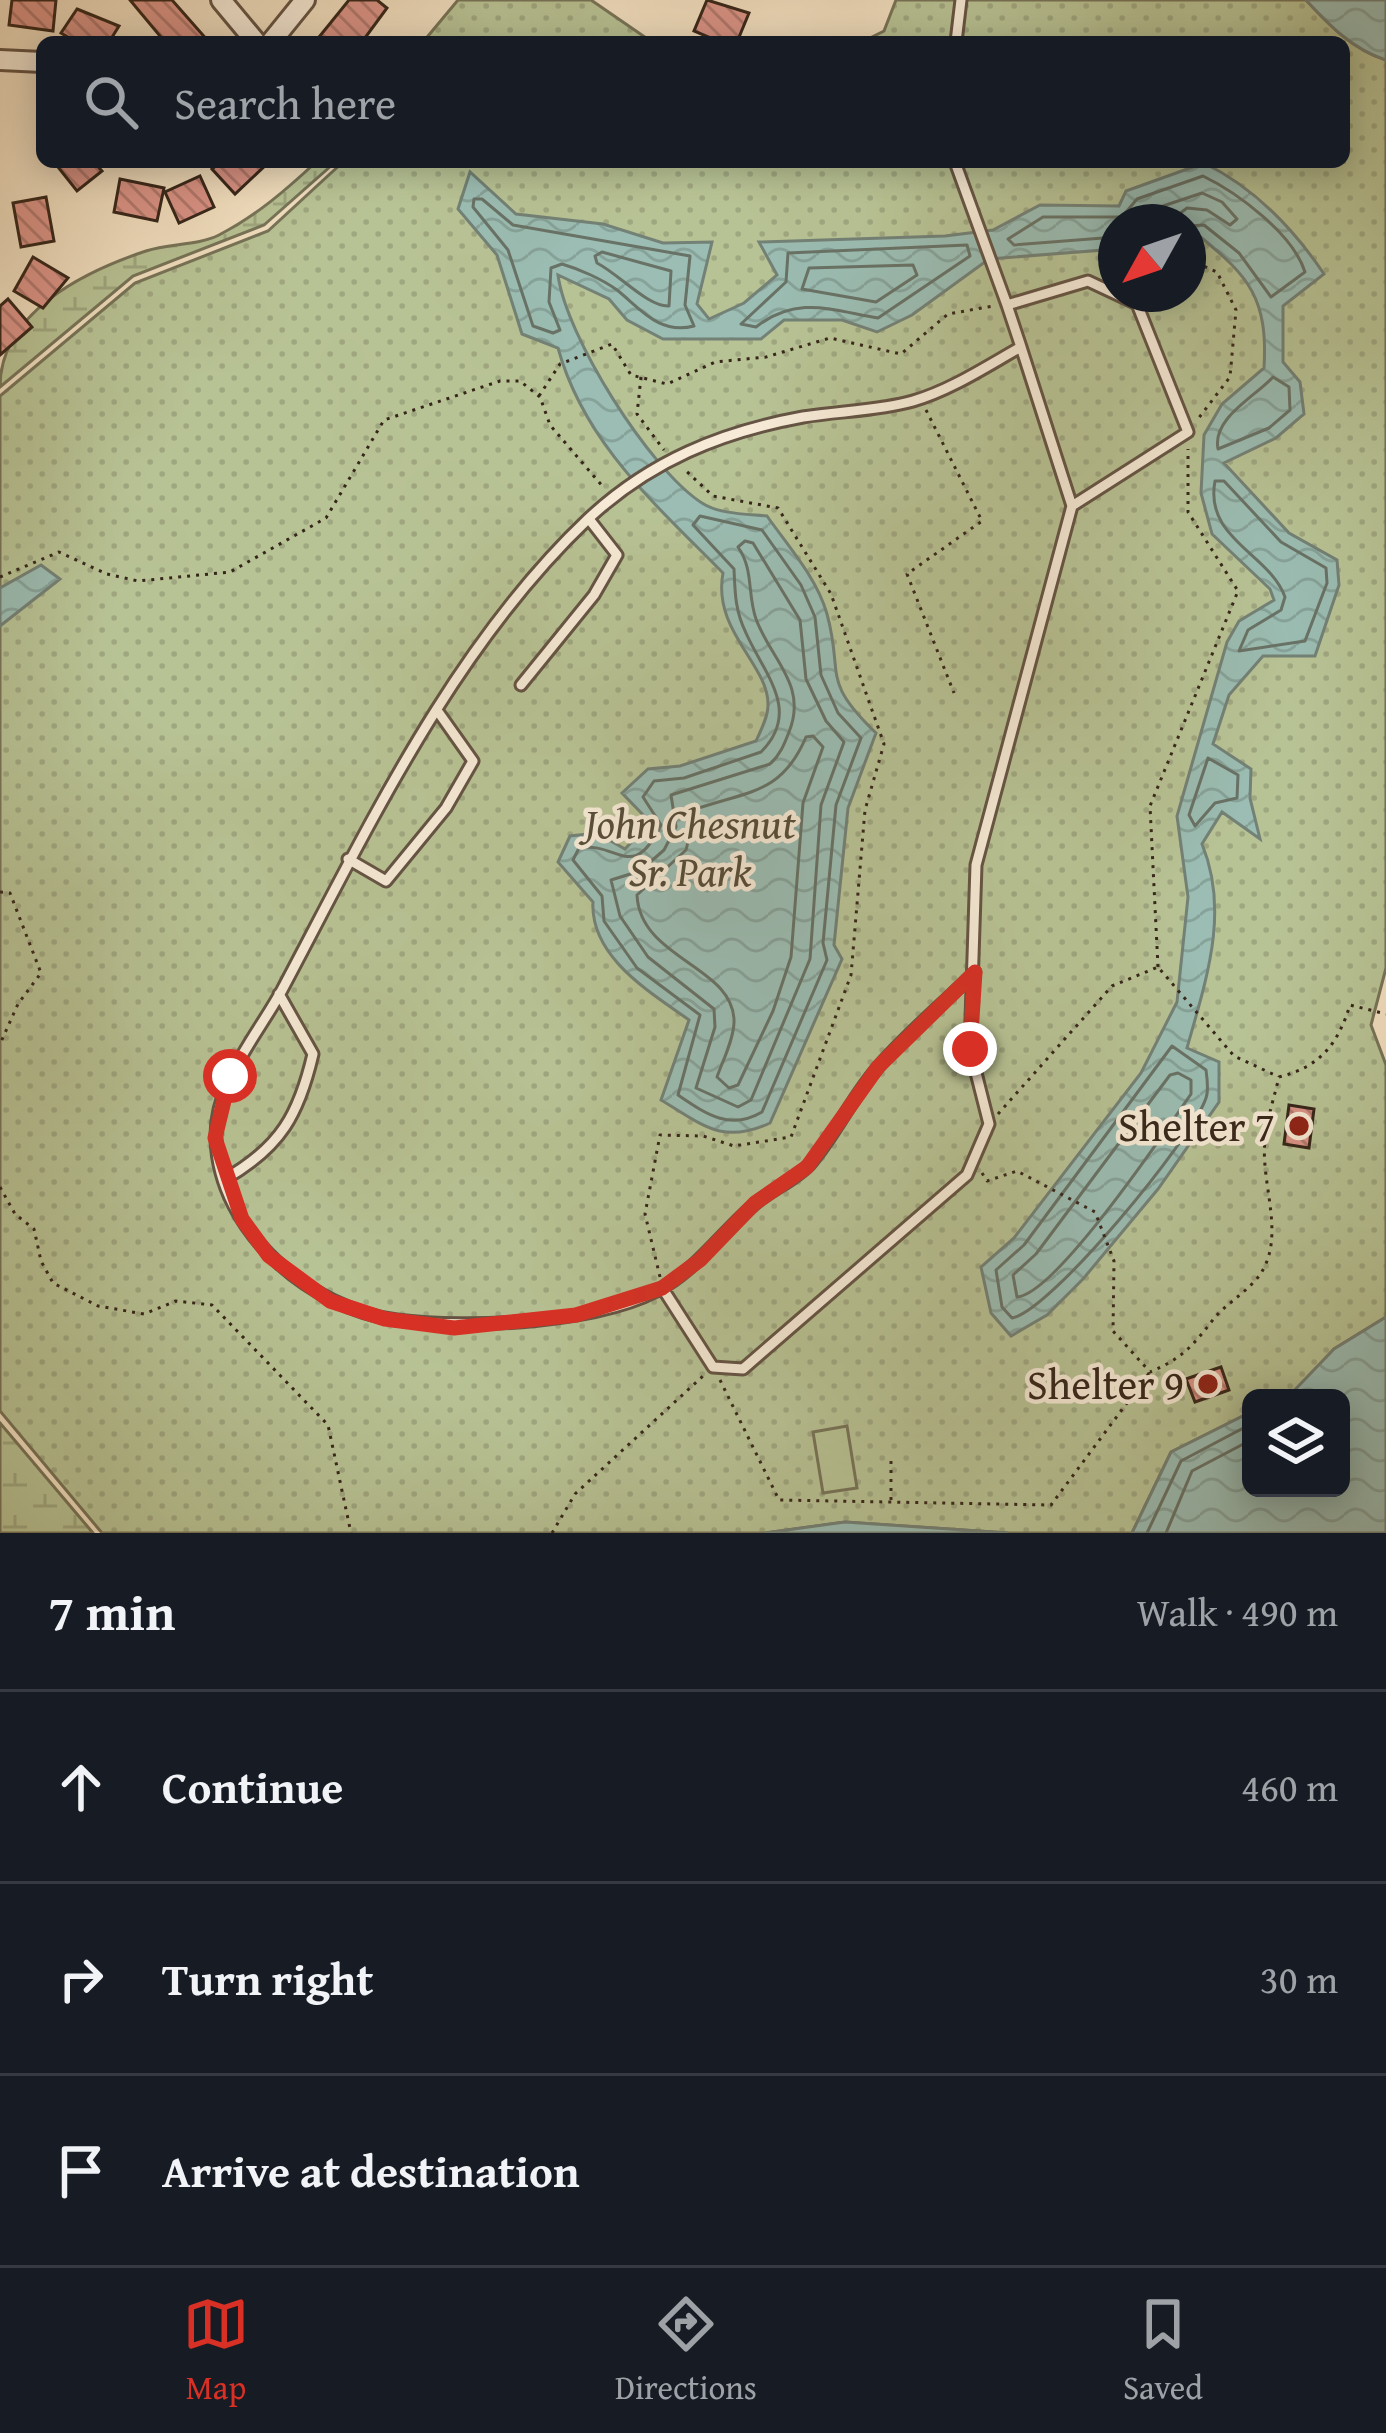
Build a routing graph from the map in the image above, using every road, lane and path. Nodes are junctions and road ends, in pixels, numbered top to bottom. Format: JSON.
{"nodes":[{"id":1,"x":220,"y":0,"type":"edge"},
{"id":2,"x":304,"y":0,"type":"edge"},
{"id":3,"x":961,"y":0,"type":"edge"},
{"id":4,"x":251,"y":36,"type":"edge"},
{"id":5,"x":276,"y":36,"type":"edge"},
{"id":6,"x":957,"y":36,"type":"edge"},
{"id":7,"x":0,"y":61,"type":"edge"},
{"id":8,"x":36,"y":62,"type":"edge"},
{"id":9,"x":958,"y":168,"type":"edge"},
{"id":10,"x":1206,"y":267,"type":"edge"},
{"id":11,"x":1007,"y":305,"type":"junction"},
{"id":12,"x":1021,"y":346,"type":"junction"},
{"id":13,"x":641,"y":377,"type":"junction"},
{"id":14,"x":539,"y":396,"type":"junction"},
{"id":15,"x":919,"y":398,"type":"junction"},
{"id":16,"x":1188,"y":432,"type":"junction"},
{"id":17,"x":668,"y":458,"type":"junction"},
{"id":18,"x":1072,"y":506,"type":"junction"},
{"id":19,"x":602,"y":508,"type":"junction"},
{"id":20,"x":589,"y":518,"type":"junction"},
{"id":21,"x":0,"y":577,"type":"edge"},
{"id":22,"x":521,"y":685,"type":"dead end"},
{"id":23,"x":954,"y":693,"type":"dead end"},
{"id":24,"x":439,"y":713,"type":"junction"},
{"id":25,"x":348,"y":860,"type":"junction"},
{"id":26,"x":0,"y":892,"type":"edge"},
{"id":27,"x":1158,"y":967,"type":"junction"},
{"id":28,"x":975,"y":972,"type":"junction"},
{"id":29,"x":279,"y":994,"type":"junction"},
{"id":30,"x":1386,"y":1015,"type":"edge"},
{"id":31,"x":0,"y":1044,"type":"edge"},
{"id":32,"x":1279,"y":1077,"type":"junction"},
{"id":33,"x":989,"y":1124,"type":"junction"},
{"id":34,"x":969,"y":1170,"type":"junction"},
{"id":35,"x":225,"y":1179,"type":"junction"},
{"id":36,"x":0,"y":1187,"type":"edge"},
{"id":37,"x":662,"y":1288,"type":"junction"},
{"id":38,"x":713,"y":1367,"type":"junction"},
{"id":39,"x":1150,"y":1372,"type":"junction"},
{"id":40,"x":891,"y":1458,"type":"dead end"},
{"id":41,"x":890,"y":1501,"type":"junction"},
{"id":42,"x":351,"y":1533,"type":"edge"},
{"id":43,"x":552,"y":1533,"type":"edge"}],
"edges":[{"from":1,"to":4,"type":"street"},
{"from":2,"to":5,"type":"street"},
{"from":3,"to":6,"type":"lane"},
{"from":7,"to":8,"type":"street"},
{"from":9,"to":11,"type":"lane"},
{"from":10,"to":16,"type":"path"},
{"from":11,"to":12,"type":"lane"},
{"from":11,"to":13,"type":"path"},
{"from":11,"to":16,"type":"lane"},
{"from":12,"to":15,"type":"lane"},
{"from":12,"to":18,"type":"lane"},
{"from":13,"to":14,"type":"path"},
{"from":13,"to":17,"type":"path"},
{"from":14,"to":19,"type":"path"},
{"from":14,"to":21,"type":"path"},
{"from":15,"to":17,"type":"lane"},
{"from":15,"to":23,"type":"path"},
{"from":16,"to":18,"type":"lane"},
{"from":16,"to":27,"type":"path"},
{"from":17,"to":19,"type":"lane"},
{"from":17,"to":37,"type":"path"},
{"from":18,"to":28,"type":"lane"},
{"from":19,"to":20,"type":"lane"},
{"from":20,"to":22,"type":"lane"},
{"from":20,"to":24,"type":"lane"},
{"from":24,"to":25,"type":"lane"},
{"from":24,"to":25,"type":"lane"},
{"from":25,"to":29,"type":"lane"},
{"from":26,"to":31,"type":"path"},
{"from":27,"to":32,"type":"path"},
{"from":27,"to":33,"type":"path"},
{"from":28,"to":33,"type":"lane"},
{"from":28,"to":37,"type":"lane"},
{"from":29,"to":35,"type":"lane"},
{"from":29,"to":35,"type":"lane"},
{"from":30,"to":32,"type":"path"},
{"from":32,"to":39,"type":"path"},
{"from":33,"to":34,"type":"lane"},
{"from":34,"to":38,"type":"lane"},
{"from":34,"to":39,"type":"path"},
{"from":35,"to":37,"type":"lane"},
{"from":36,"to":42,"type":"path"},
{"from":37,"to":38,"type":"lane"},
{"from":38,"to":41,"type":"path"},
{"from":38,"to":43,"type":"path"},
{"from":39,"to":41,"type":"path"},
{"from":40,"to":41,"type":"path"}]}
